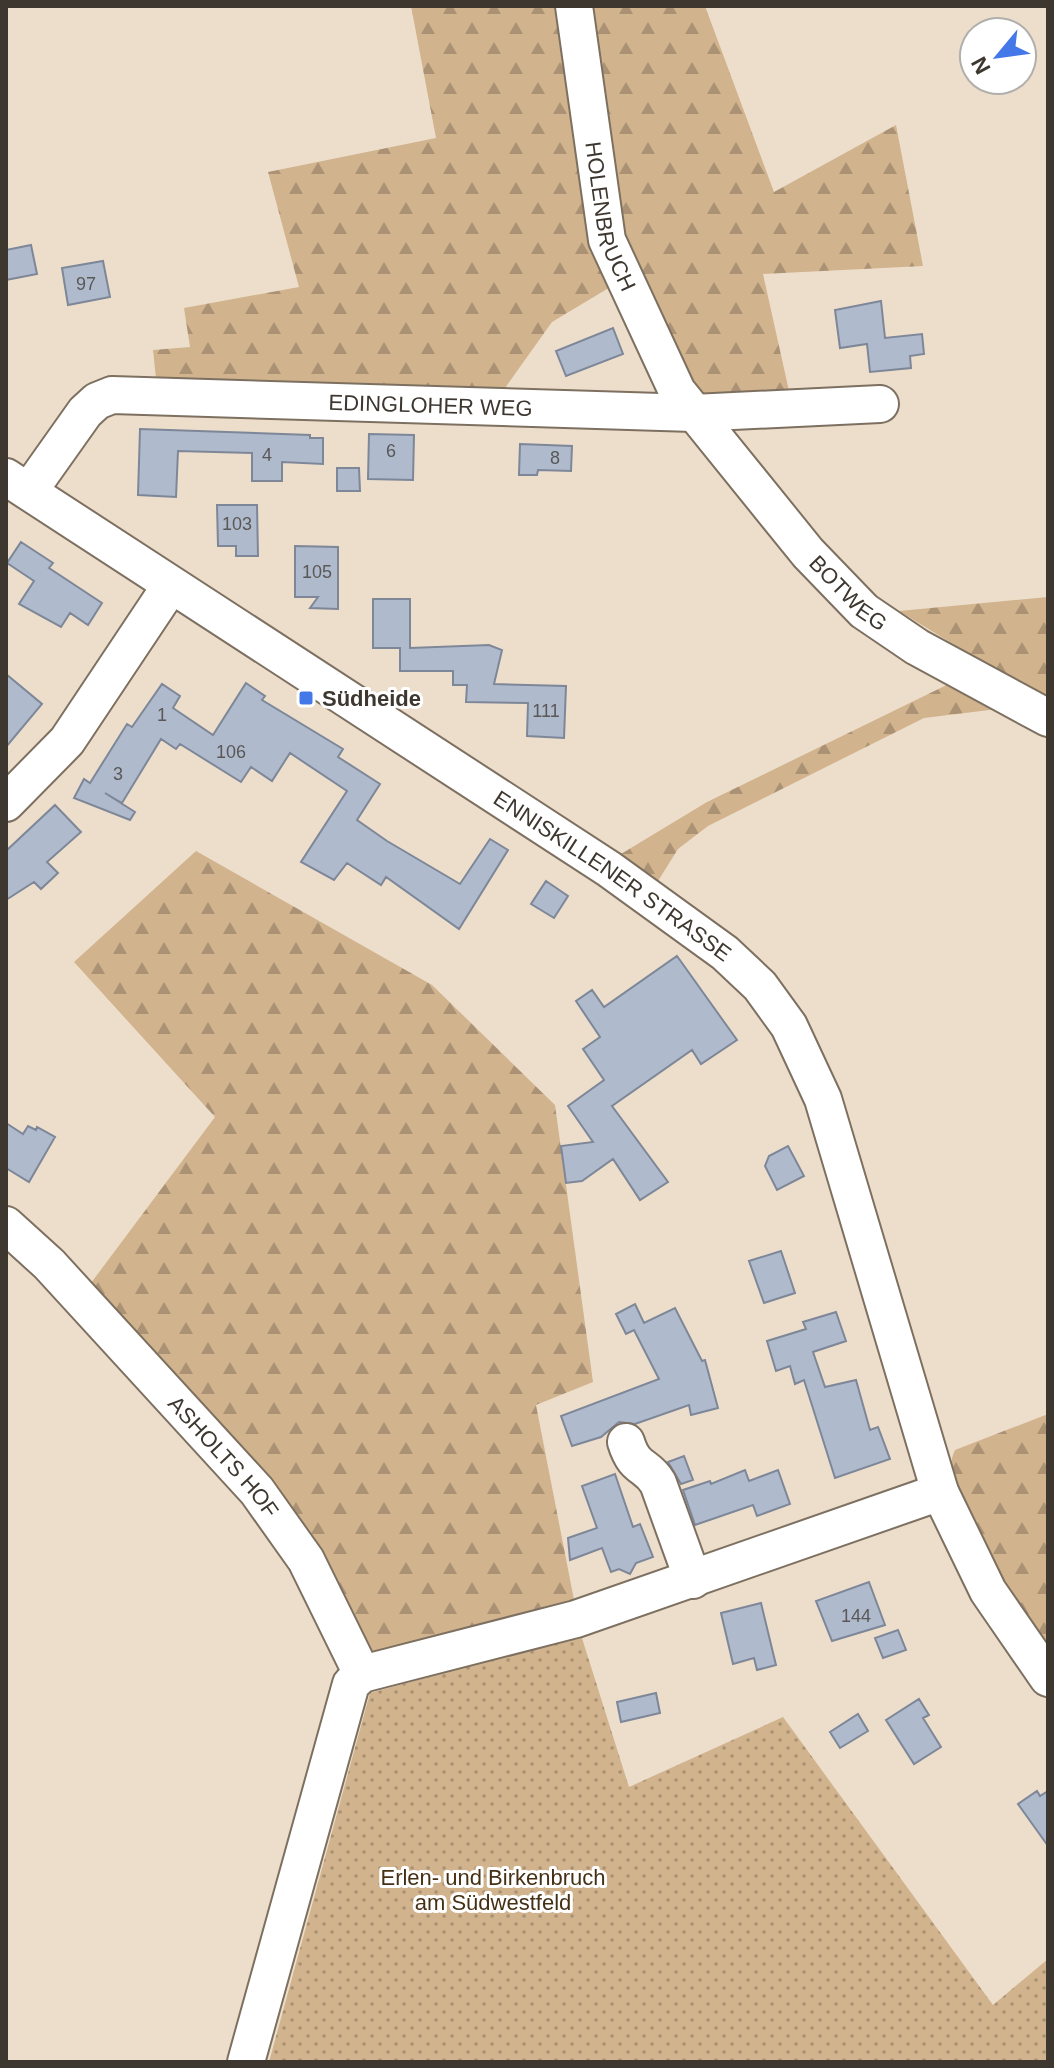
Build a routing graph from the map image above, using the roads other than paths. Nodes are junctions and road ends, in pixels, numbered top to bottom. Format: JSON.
{"nodes":[{"id":1,"x":574,"y":6,"type":"edge"},
{"id":2,"x":880,"y":404,"type":"dead end"},
{"id":3,"x":693,"y":413,"type":"junction"},
{"id":4,"x":18,"y":484,"type":"edge"},
{"id":5,"x":171,"y":585,"type":"junction"},
{"id":6,"x":1048,"y":718,"type":"edge"},
{"id":7,"x":6,"y":803,"type":"edge"},
{"id":8,"x":6,"y":1225,"type":"edge"},
{"id":9,"x":626,"y":1442,"type":"dead end"},
{"id":10,"x":940,"y":1492,"type":"junction"},
{"id":11,"x":693,"y":1580,"type":"junction"},
{"id":12,"x":362,"y":1674,"type":"junction"},
{"id":13,"x":1048,"y":1678,"type":"edge"},
{"id":14,"x":246,"y":2062,"type":"edge"}],
"edges":[{"from":1,"to":3,"type":"street","name":"HOLENBRUCH"},
{"from":2,"to":3,"type":"street","name":"EDINGLOHER WEG"},
{"from":3,"to":4,"type":"street","name":"EDINGLOHER WEG"},
{"from":3,"to":6,"type":"street","name":"BOTWEG"},
{"from":4,"to":5,"type":"street","name":"ENNISKILLENER STRASSE"},
{"from":5,"to":7,"type":"street"},
{"from":5,"to":10,"type":"street","name":"ENNISKILLENER STRASSE"},
{"from":8,"to":12,"type":"street","name":"ASHOLTS HOF"},
{"from":9,"to":11,"type":"street"},
{"from":10,"to":11,"type":"street"},
{"from":10,"to":13,"type":"street","name":"ENNISKILLENER STRASSE"},
{"from":11,"to":12,"type":"street"},
{"from":12,"to":14,"type":"street"}]}
